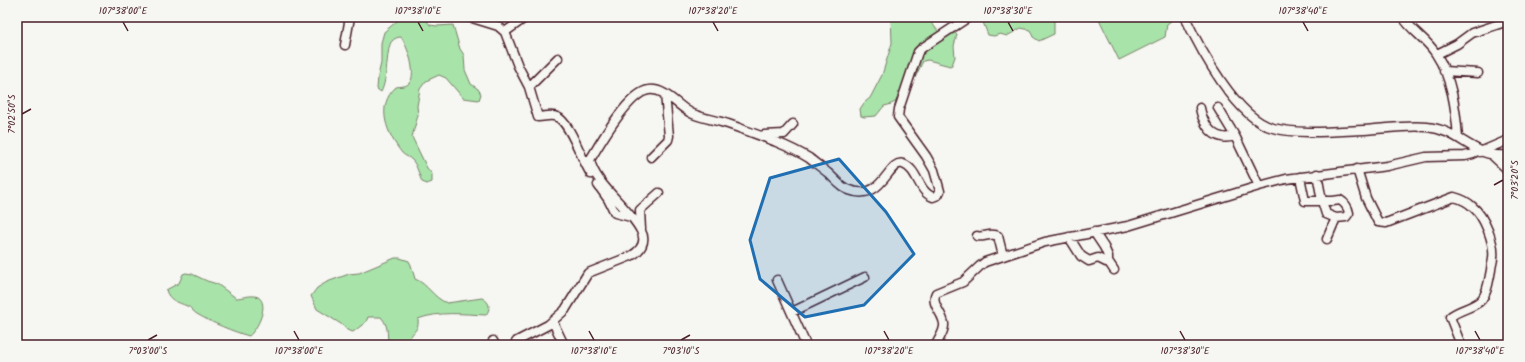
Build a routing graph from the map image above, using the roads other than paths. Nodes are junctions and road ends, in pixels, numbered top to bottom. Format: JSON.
{"nodes":[{"id":1,"x":350,"y":17,"type":"edge"},
{"id":2,"x":469,"y":17,"type":"edge"},
{"id":3,"x":496,"y":17,"type":"edge"},
{"id":4,"x":526,"y":17,"type":"edge"},
{"id":5,"x":969,"y":17,"type":"edge"},
{"id":6,"x":1185,"y":17,"type":"edge"},
{"id":7,"x":1403,"y":17,"type":"edge"},
{"id":8,"x":1508,"y":21,"type":"edge"},
{"id":9,"x":498,"y":26,"type":"junction"},
{"id":10,"x":505,"y":32,"type":"junction"},
{"id":11,"x":345,"y":45,"type":"dead end"},
{"id":12,"x":1437,"y":54,"type":"junction"},
{"id":13,"x":558,"y":58,"type":"dead end"},
{"id":14,"x":1444,"y":71,"type":"junction"},
{"id":15,"x":1478,"y":73,"type":"dead end"},
{"id":16,"x":530,"y":87,"type":"junction"},
{"id":17,"x":665,"y":94,"type":"junction"},
{"id":18,"x":1200,"y":108,"type":"dead end"},
{"id":19,"x":1218,"y":108,"type":"dead end"},
{"id":20,"x":793,"y":124,"type":"dead end"},
{"id":21,"x":760,"y":136,"type":"junction"},
{"id":22,"x":1235,"y":136,"type":"junction"},
{"id":23,"x":1458,"y":138,"type":"junction"},
{"id":24,"x":1508,"y":140,"type":"edge"},
{"id":25,"x":1478,"y":151,"type":"junction"},
{"id":26,"x":1508,"y":155,"type":"edge"},
{"id":27,"x":1494,"y":156,"type":"junction"},
{"id":28,"x":651,"y":157,"type":"dead end"},
{"id":29,"x":1357,"y":169,"type":"junction"},
{"id":30,"x":1508,"y":170,"type":"edge"},
{"id":31,"x":1316,"y":174,"type":"junction"},
{"id":32,"x":1300,"y":177,"type":"junction"},
{"id":33,"x":1259,"y":186,"type":"junction"},
{"id":34,"x":659,"y":193,"type":"dead end"},
{"id":35,"x":1322,"y":201,"type":"junction"},
{"id":36,"x":631,"y":217,"type":"junction"},
{"id":37,"x":1336,"y":218,"type":"junction"},
{"id":38,"x":642,"y":231,"type":"junction"},
{"id":39,"x":1094,"y":232,"type":"junction"},
{"id":40,"x":976,"y":236,"type":"dead end"},
{"id":41,"x":1069,"y":237,"type":"junction"},
{"id":42,"x":1327,"y":239,"type":"dead end"},
{"id":43,"x":1003,"y":256,"type":"junction"},
{"id":44,"x":1108,"y":261,"type":"junction"},
{"id":45,"x":1114,"y":270,"type":"dead end"},
{"id":46,"x":865,"y":277,"type":"dead end"},
{"id":47,"x":777,"y":280,"type":"dead end"},
{"id":48,"x":792,"y":312,"type":"junction"},
{"id":49,"x":553,"y":322,"type":"junction"},
{"id":50,"x":514,"y":345,"type":"edge"},
{"id":51,"x":564,"y":345,"type":"edge"},
{"id":52,"x":806,"y":345,"type":"edge"},
{"id":53,"x":936,"y":345,"type":"edge"},
{"id":54,"x":1461,"y":345,"type":"edge"}],
"edges":[{"from":1,"to":11,"type":"street"},
{"from":2,"to":9,"type":"street"},
{"from":3,"to":9,"type":"street"},
{"from":4,"to":10,"type":"street"},
{"from":5,"to":21,"type":"street"},
{"from":6,"to":23,"type":"street"},
{"from":7,"to":12,"type":"street"},
{"from":8,"to":12,"type":"street"},
{"from":9,"to":10,"type":"street"},
{"from":10,"to":16,"type":"street"},
{"from":12,"to":14,"type":"street"},
{"from":13,"to":16,"type":"street"},
{"from":14,"to":15,"type":"street"},
{"from":14,"to":23,"type":"street"},
{"from":16,"to":36,"type":"street"},
{"from":17,"to":21,"type":"street"},
{"from":17,"to":28,"type":"street"},
{"from":17,"to":36,"type":"street"},
{"from":18,"to":22,"type":"street"},
{"from":19,"to":22,"type":"street"},
{"from":20,"to":21,"type":"street"},
{"from":22,"to":33,"type":"street"},
{"from":23,"to":25,"type":"street"},
{"from":24,"to":25,"type":"street"},
{"from":25,"to":27,"type":"street"},
{"from":25,"to":29,"type":"street"},
{"from":26,"to":27,"type":"street"},
{"from":27,"to":30,"type":"street"},
{"from":29,"to":31,"type":"street"},
{"from":29,"to":54,"type":"street"},
{"from":31,"to":32,"type":"street"},
{"from":31,"to":35,"type":"street"},
{"from":32,"to":33,"type":"street"},
{"from":32,"to":35,"type":"street"},
{"from":33,"to":39,"type":"street"},
{"from":34,"to":38,"type":"street"},
{"from":35,"to":37,"type":"street"},
{"from":35,"to":37,"type":"street"},
{"from":36,"to":38,"type":"street"},
{"from":37,"to":42,"type":"street"},
{"from":38,"to":49,"type":"street"},
{"from":39,"to":41,"type":"street"},
{"from":39,"to":44,"type":"street"},
{"from":40,"to":43,"type":"street"},
{"from":41,"to":43,"type":"street"},
{"from":41,"to":44,"type":"street"},
{"from":43,"to":53,"type":"street"},
{"from":44,"to":45,"type":"street"},
{"from":46,"to":48,"type":"street"},
{"from":47,"to":48,"type":"street"},
{"from":48,"to":52,"type":"street"},
{"from":49,"to":50,"type":"street"},
{"from":49,"to":51,"type":"street"}]}
